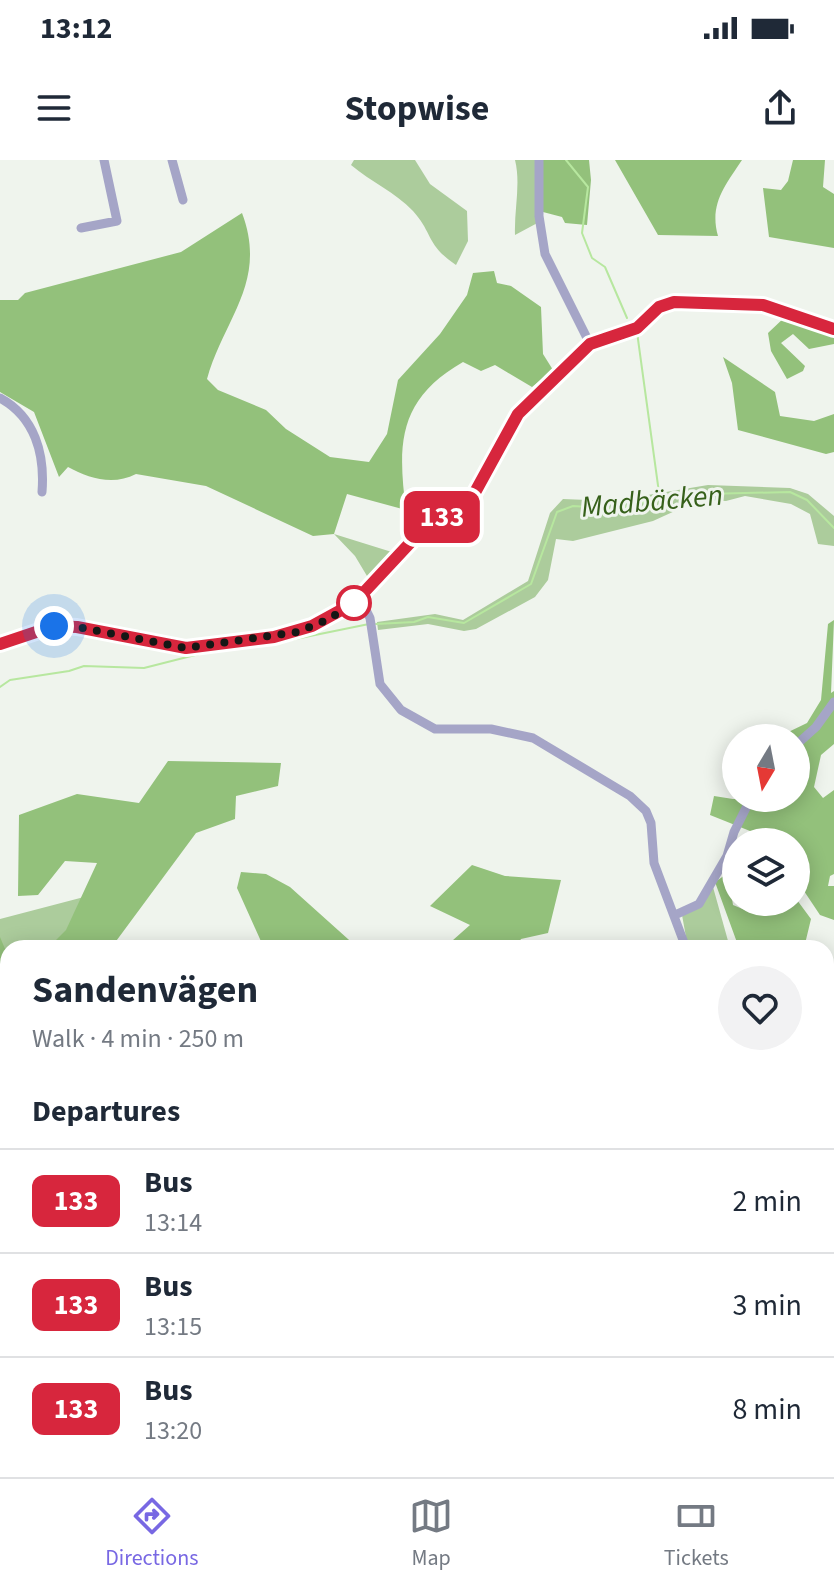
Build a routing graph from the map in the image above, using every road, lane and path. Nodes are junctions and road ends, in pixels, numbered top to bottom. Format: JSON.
{"nodes":[{"id":1,"x":104,"y":160,"type":"edge"},
{"id":2,"x":172,"y":160,"type":"edge"},
{"id":3,"x":539,"y":160,"type":"edge"},
{"id":4,"x":183,"y":200,"type":"dead end"},
{"id":5,"x":81,"y":228,"type":"dead end"},
{"id":6,"x":834,"y":329,"type":"edge"},
{"id":7,"x":590,"y":344,"type":"junction"},
{"id":8,"x":0,"y":398,"type":"edge"},
{"id":9,"x":42,"y":492,"type":"dead end"},
{"id":10,"x":360,"y":598,"type":"junction"},
{"id":11,"x":0,"y":644,"type":"edge"},
{"id":12,"x":834,"y":702,"type":"edge"},
{"id":13,"x":810,"y":732,"type":"edge"},
{"id":14,"x":744,"y":812,"type":"edge"},
{"id":15,"x":675,"y":915,"type":"junction"},
{"id":16,"x":683,"y":940,"type":"edge"}],
"edges":[{"from":1,"to":5,"type":"street"},
{"from":2,"to":4,"type":"street"},
{"from":3,"to":7,"type":"street"},
{"from":6,"to":7,"type":"street"},
{"from":7,"to":10,"type":"street"},
{"from":8,"to":9,"type":"street"},
{"from":10,"to":11,"type":"street"},
{"from":10,"to":15,"type":"street"},
{"from":12,"to":13,"type":"street"},
{"from":14,"to":15,"type":"street"},
{"from":15,"to":16,"type":"street"}]}
